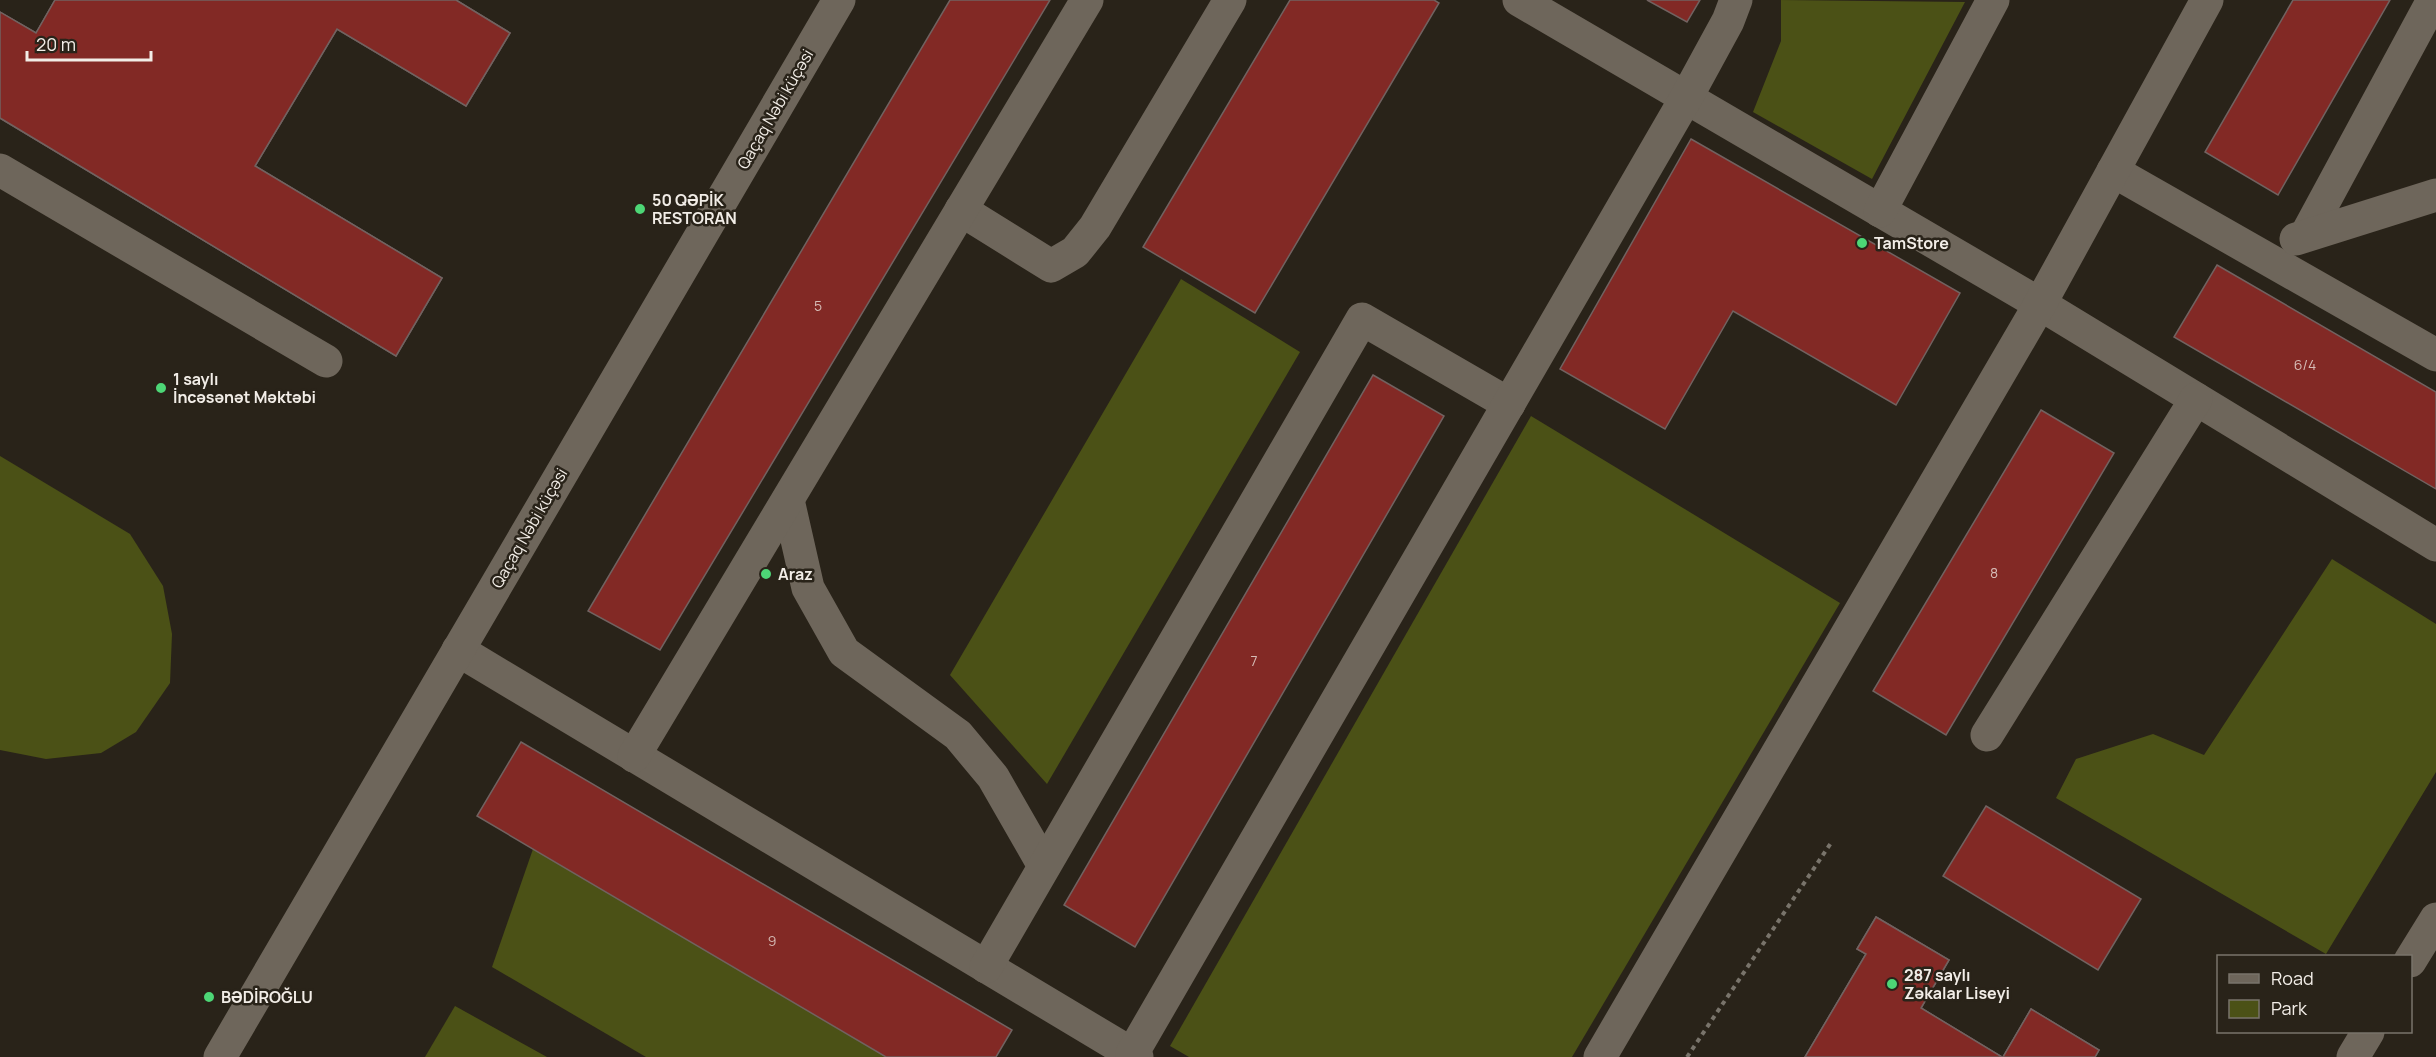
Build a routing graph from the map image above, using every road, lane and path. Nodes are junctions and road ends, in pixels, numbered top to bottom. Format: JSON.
{"nodes":[{"id":1,"x":839,"y":0,"type":"edge"},
{"id":2,"x":1087,"y":0,"type":"edge"},
{"id":3,"x":1230,"y":0,"type":"edge"},
{"id":4,"x":1519,"y":0,"type":"edge"},
{"id":5,"x":1736,"y":0,"type":"edge"},
{"id":6,"x":1993,"y":0,"type":"edge"},
{"id":7,"x":2207,"y":0,"type":"edge"},
{"id":8,"x":2433,"y":0,"type":"edge"},
{"id":9,"x":1686,"y":98,"type":"junction"},
{"id":10,"x":0,"y":170,"type":"edge"},
{"id":11,"x":2113,"y":171,"type":"junction"},
{"id":12,"x":2436,"y":195,"type":"edge"},
{"id":13,"x":961,"y":210,"type":"junction"},
{"id":14,"x":1880,"y":211,"type":"junction"},
{"id":15,"x":2307,"y":235,"type":"junction"},
{"id":16,"x":2254,"y":252,"type":"junction"},
{"id":17,"x":2040,"y":304,"type":"junction"},
{"id":18,"x":2436,"y":356,"type":"edge"},
{"id":19,"x":326,"y":361,"type":"dead end"},
{"id":20,"x":2196,"y":399,"type":"junction"},
{"id":21,"x":1509,"y":404,"type":"junction"},
{"id":22,"x":788,"y":500,"type":"junction"},
{"id":23,"x":2436,"y":545,"type":"edge"},
{"id":24,"x":458,"y":650,"type":"junction"},
{"id":25,"x":1987,"y":735,"type":"dead end"},
{"id":26,"x":634,"y":756,"type":"junction"},
{"id":27,"x":1831,"y":843,"type":"dead end"},
{"id":28,"x":1044,"y":866,"type":"junction"},
{"id":29,"x":2436,"y":919,"type":"edge"},
{"id":30,"x":2412,"y":959,"type":"edge"},
{"id":31,"x":987,"y":967,"type":"junction"},
{"id":32,"x":2367,"y":1033,"type":"edge"},
{"id":33,"x":1135,"y":1056,"type":"edge"},
{"id":34,"x":220,"y":1057,"type":"edge"},
{"id":35,"x":1600,"y":1057,"type":"edge"},
{"id":36,"x":1687,"y":1057,"type":"edge"},
{"id":37,"x":2353,"y":1057,"type":"edge"}],
"edges":[{"from":1,"to":24,"type":"street","name":"Qaçaq Nəbi küçəsi"},
{"from":2,"to":13,"type":"street"},
{"from":3,"to":13,"type":"street"},
{"from":4,"to":9,"type":"street"},
{"from":5,"to":9,"type":"street"},
{"from":6,"to":14,"type":"street"},
{"from":7,"to":11,"type":"street"},
{"from":8,"to":15,"type":"street"},
{"from":9,"to":14,"type":"street"},
{"from":9,"to":21,"type":"street"},
{"from":10,"to":19,"type":"street"},
{"from":11,"to":16,"type":"street"},
{"from":11,"to":17,"type":"street"},
{"from":12,"to":15,"type":"street"},
{"from":13,"to":22,"type":"street"},
{"from":14,"to":17,"type":"street"},
{"from":15,"to":16,"type":"street"},
{"from":16,"to":18,"type":"street"},
{"from":17,"to":20,"type":"street"},
{"from":17,"to":35,"type":"street"},
{"from":20,"to":23,"type":"street"},
{"from":20,"to":25,"type":"street"},
{"from":21,"to":28,"type":"street"},
{"from":21,"to":33,"type":"street"},
{"from":22,"to":26,"type":"street"},
{"from":22,"to":28,"type":"street"},
{"from":24,"to":26,"type":"street"},
{"from":24,"to":34,"type":"street","name":"Qaçaq Nəbi küçəsi"},
{"from":26,"to":31,"type":"street"},
{"from":27,"to":36,"type":"path"},
{"from":28,"to":31,"type":"street"},
{"from":29,"to":30,"type":"street"},
{"from":31,"to":33,"type":"street"},
{"from":32,"to":37,"type":"street"}]}
